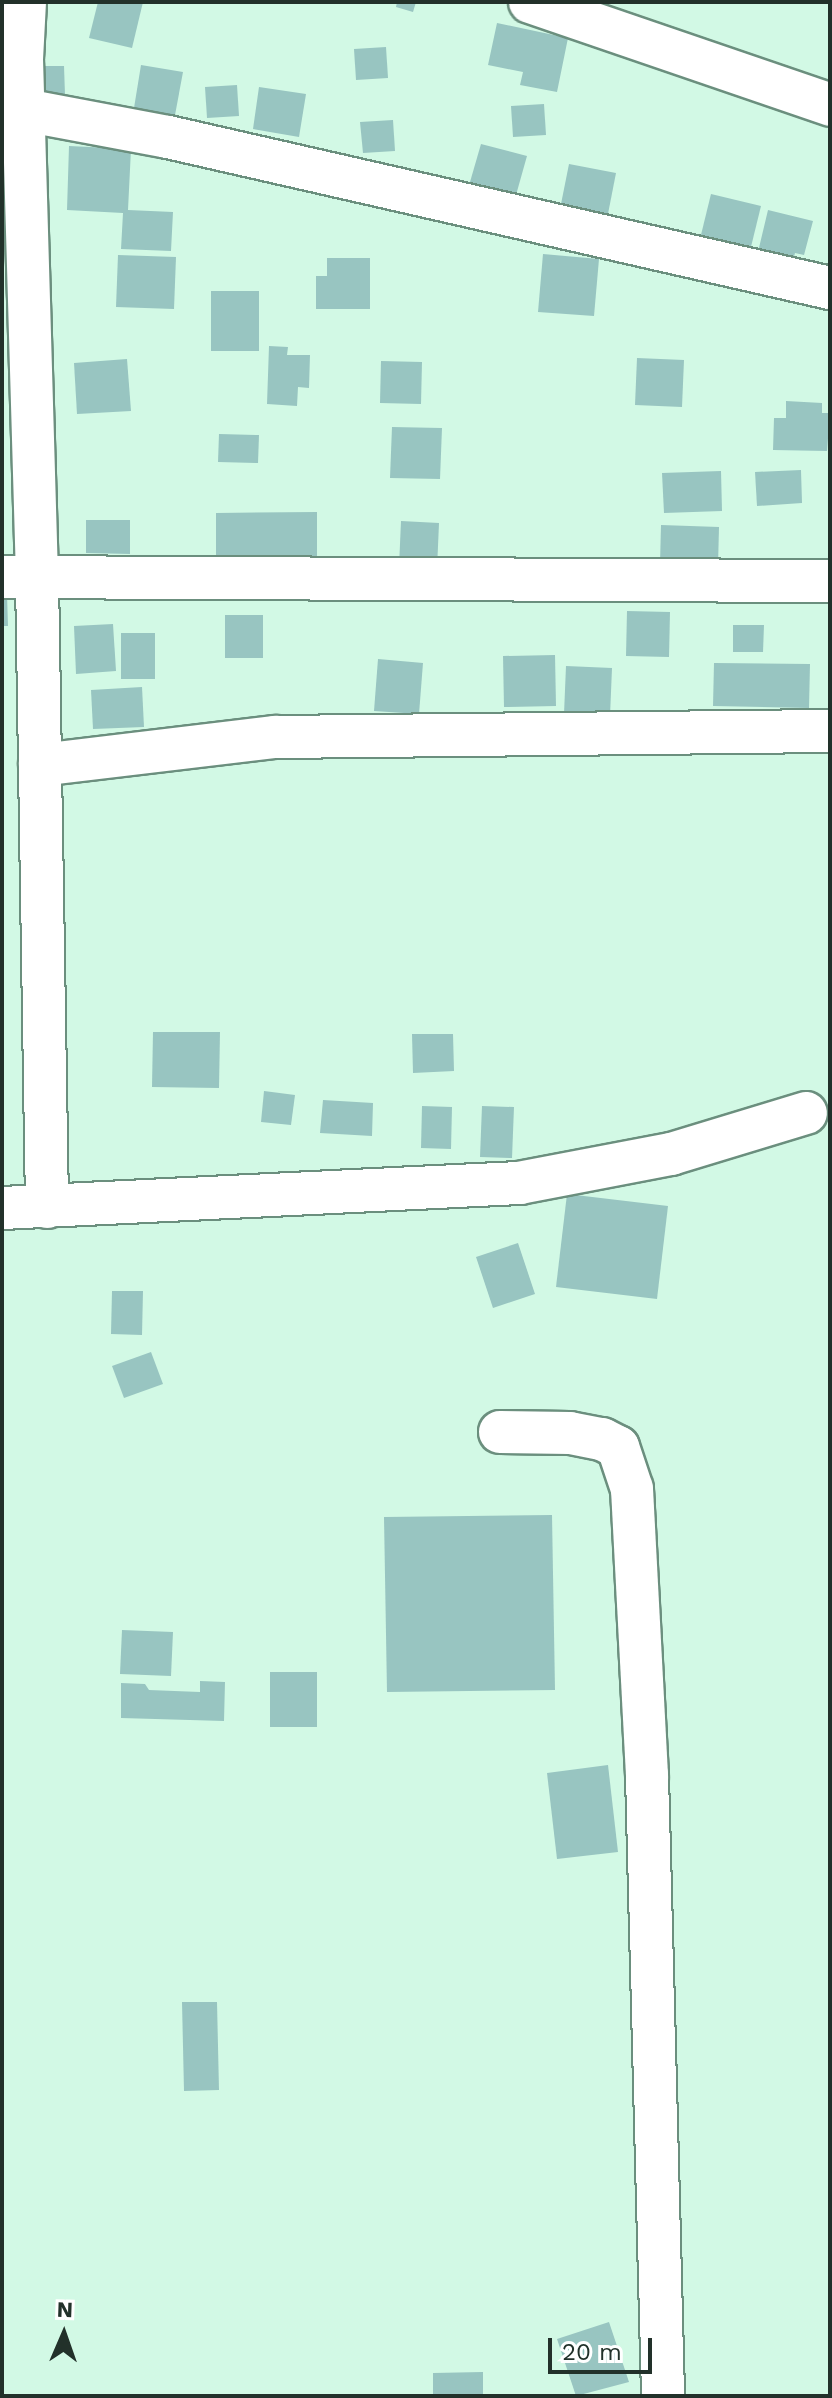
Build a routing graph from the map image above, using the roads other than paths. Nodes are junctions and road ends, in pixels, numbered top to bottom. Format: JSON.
{"nodes":[{"id":1,"x":25,"y":2,"type":"edge"},
{"id":2,"x":530,"y":2,"type":"edge"},
{"id":3,"x":830,"y":105,"type":"edge"},
{"id":4,"x":13,"y":112,"type":"edge"},
{"id":5,"x":830,"y":288,"type":"edge"},
{"id":6,"x":19,"y":576,"type":"edge"},
{"id":7,"x":830,"y":581,"type":"edge"},
{"id":8,"x":830,"y":731,"type":"edge"},
{"id":9,"x":40,"y":765,"type":"junction"},
{"id":10,"x":806,"y":1113,"type":"dead end"},
{"id":11,"x":47,"y":1207,"type":"junction"},
{"id":12,"x":2,"y":1208,"type":"edge"},
{"id":13,"x":500,"y":1432,"type":"dead end"},
{"id":14,"x":663,"y":2396,"type":"edge"}],
"edges":[{"from":1,"to":4,"type":"street"},
{"from":2,"to":3,"type":"street"},
{"from":4,"to":5,"type":"street"},
{"from":4,"to":6,"type":"street"},
{"from":6,"to":7,"type":"street"},
{"from":6,"to":9,"type":"street"},
{"from":8,"to":9,"type":"street"},
{"from":9,"to":11,"type":"street"},
{"from":10,"to":11,"type":"street"},
{"from":11,"to":12,"type":"street"},
{"from":13,"to":14,"type":"street"}]}
